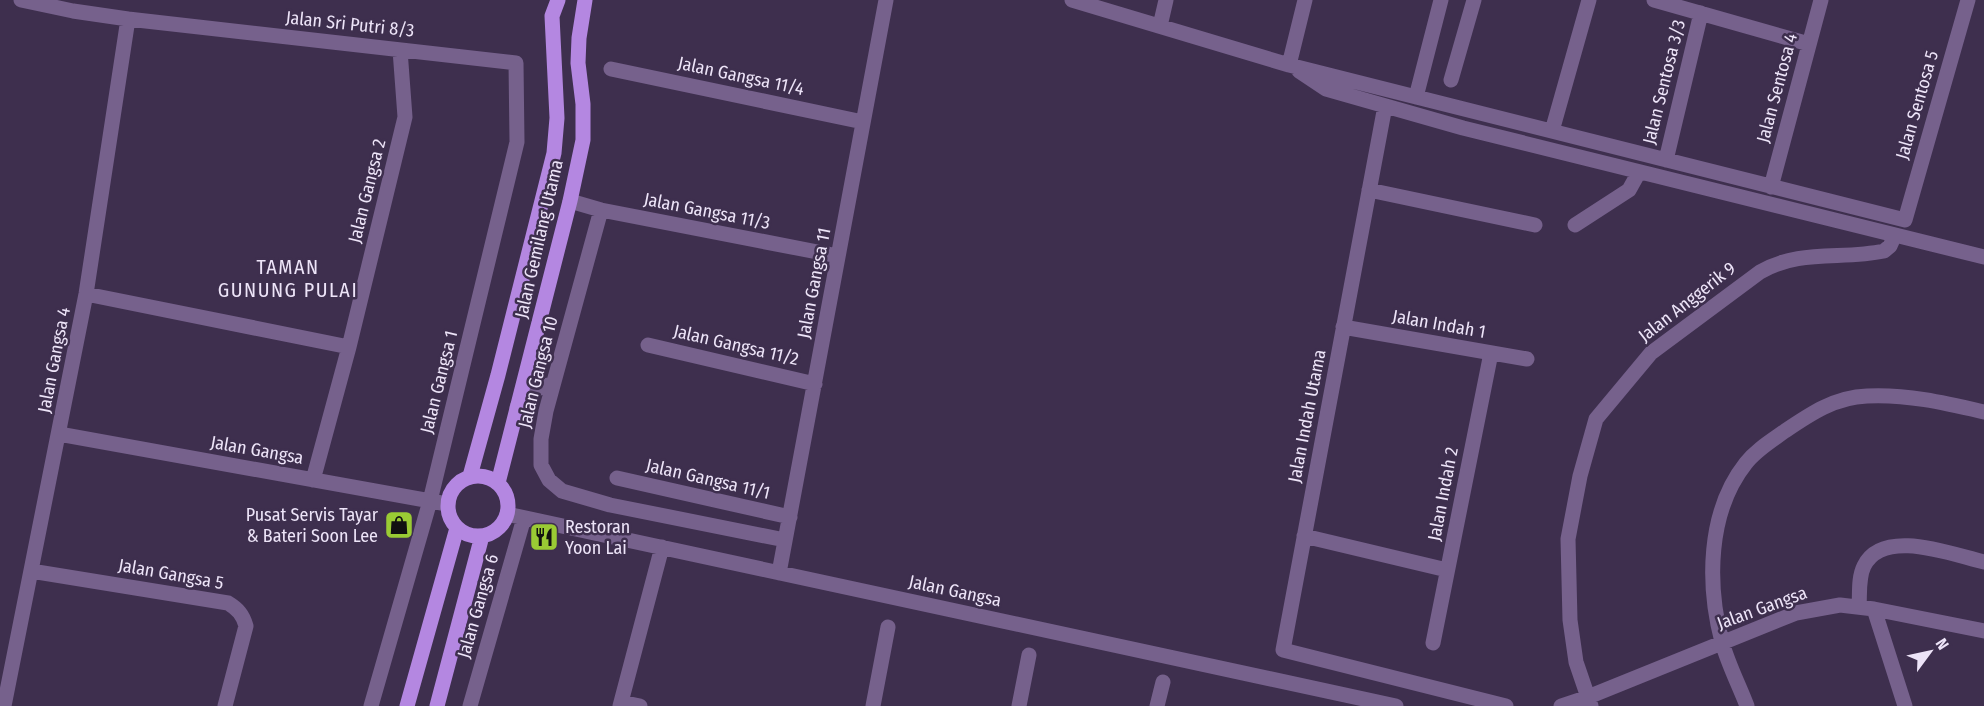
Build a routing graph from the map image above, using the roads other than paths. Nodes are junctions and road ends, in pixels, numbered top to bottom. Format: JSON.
{"nodes":[{"id":1,"x":21,"y":0,"type":"edge"},
{"id":2,"x":558,"y":0,"type":"edge"},
{"id":3,"x":585,"y":0,"type":"edge"},
{"id":4,"x":886,"y":0,"type":"edge"},
{"id":5,"x":1072,"y":0,"type":"edge"},
{"id":6,"x":1166,"y":0,"type":"edge"},
{"id":7,"x":1305,"y":0,"type":"edge"},
{"id":8,"x":1441,"y":0,"type":"edge"},
{"id":9,"x":1474,"y":0,"type":"edge"},
{"id":10,"x":1589,"y":0,"type":"edge"},
{"id":11,"x":1654,"y":0,"type":"edge"},
{"id":12,"x":1821,"y":0,"type":"edge"},
{"id":13,"x":1968,"y":0,"type":"edge"},
{"id":14,"x":74,"y":6,"type":"edge"},
{"id":15,"x":1701,"y":13,"type":"junction"},
{"id":16,"x":128,"y":19,"type":"junction"},
{"id":17,"x":1160,"y":26,"type":"junction"},
{"id":18,"x":1809,"y":44,"type":"junction"},
{"id":19,"x":400,"y":50,"type":"junction"},
{"id":20,"x":516,"y":63,"type":"joint"},
{"id":21,"x":1290,"y":65,"type":"junction"},
{"id":22,"x":611,"y":69,"type":"dead end"},
{"id":23,"x":1451,"y":80,"type":"dead end"},
{"id":24,"x":1416,"y":97,"type":"junction"},
{"id":25,"x":1385,"y":106,"type":"junction"},
{"id":26,"x":864,"y":122,"type":"junction"},
{"id":27,"x":1552,"y":131,"type":"junction"},
{"id":28,"x":1666,"y":160,"type":"junction"},
{"id":29,"x":1639,"y":172,"type":"junction"},
{"id":30,"x":1771,"y":186,"type":"junction"},
{"id":31,"x":1369,"y":190,"type":"junction"},
{"id":32,"x":570,"y":201,"type":"junction"},
{"id":33,"x":601,"y":210,"type":"junction"},
{"id":34,"x":1535,"y":225,"type":"dead end"},
{"id":35,"x":1575,"y":225,"type":"dead end"},
{"id":36,"x":1895,"y":235,"type":"junction"},
{"id":37,"x":838,"y":256,"type":"junction"},
{"id":38,"x":1984,"y":257,"type":"edge"},
{"id":39,"x":86,"y":294,"type":"junction"},
{"id":40,"x":1343,"y":327,"type":"junction"},
{"id":41,"x":648,"y":345,"type":"dead end"},
{"id":42,"x":349,"y":347,"type":"junction"},
{"id":43,"x":1491,"y":353,"type":"junction"},
{"id":44,"x":1527,"y":359,"type":"dead end"},
{"id":45,"x":553,"y":384,"type":"junction"},
{"id":46,"x":814,"y":384,"type":"junction"},
{"id":47,"x":517,"y":407,"type":"junction"},
{"id":48,"x":1984,"y":411,"type":"edge"},
{"id":49,"x":59,"y":434,"type":"junction"},
{"id":50,"x":470,"y":476,"type":"junction"},
{"id":51,"x":617,"y":478,"type":"dead end"},
{"id":52,"x":313,"y":480,"type":"junction"},
{"id":53,"x":498,"y":483,"type":"junction"},
{"id":54,"x":430,"y":501,"type":"junction"},
{"id":55,"x":447,"y":504,"type":"junction"},
{"id":56,"x":507,"y":514,"type":"junction"},
{"id":57,"x":790,"y":517,"type":"junction"},
{"id":58,"x":524,"y":518,"type":"junction"},
{"id":59,"x":457,"y":528,"type":"junction"},
{"id":60,"x":482,"y":536,"type":"junction"},
{"id":61,"x":1304,"y":536,"type":"junction"},
{"id":62,"x":785,"y":540,"type":"junction"},
{"id":63,"x":662,"y":547,"type":"junction"},
{"id":64,"x":1984,"y":562,"type":"edge"},
{"id":65,"x":1447,"y":570,"type":"junction"},
{"id":66,"x":31,"y":571,"type":"junction"},
{"id":67,"x":779,"y":573,"type":"junction"},
{"id":68,"x":1866,"y":608,"type":"junction"},
{"id":69,"x":888,"y":627,"type":"dead end"},
{"id":70,"x":1984,"y":631,"type":"edge"},
{"id":71,"x":1433,"y":643,"type":"dead end"},
{"id":72,"x":1722,"y":643,"type":"junction"},
{"id":73,"x":1029,"y":655,"type":"dead end"},
{"id":74,"x":1162,"y":682,"type":"dead end"},
{"id":75,"x":1590,"y":702,"type":"edge"},
{"id":76,"x":620,"y":704,"type":"edge"},
{"id":77,"x":4,"y":706,"type":"edge"},
{"id":78,"x":225,"y":706,"type":"edge"},
{"id":79,"x":371,"y":706,"type":"edge"},
{"id":80,"x":407,"y":706,"type":"edge"},
{"id":81,"x":437,"y":706,"type":"edge"},
{"id":82,"x":470,"y":706,"type":"edge"},
{"id":83,"x":640,"y":706,"type":"edge"},
{"id":84,"x":873,"y":706,"type":"edge"},
{"id":85,"x":1019,"y":706,"type":"edge"},
{"id":86,"x":1157,"y":706,"type":"edge"},
{"id":87,"x":1396,"y":706,"type":"edge"},
{"id":88,"x":1506,"y":706,"type":"edge"},
{"id":89,"x":1561,"y":706,"type":"edge"},
{"id":90,"x":1747,"y":706,"type":"edge"},
{"id":91,"x":1905,"y":706,"type":"edge"}],
"edges":[{"from":1,"to":14,"type":"street","name":"Jalan Sri Putri 8/3"},
{"from":2,"to":50,"type":"main road","name":"Jalan Gemilang Utama"},
{"from":3,"to":32,"type":"main road","name":"Jalan Gemilang Utama"},
{"from":4,"to":26,"type":"street","name":"Jalan Gangsa 11"},
{"from":5,"to":17,"type":"street"},
{"from":6,"to":17,"type":"street"},
{"from":7,"to":21,"type":"street"},
{"from":8,"to":24,"type":"street"},
{"from":9,"to":23,"type":"street"},
{"from":10,"to":27,"type":"street"},
{"from":11,"to":15,"type":"street"},
{"from":12,"to":18,"type":"street","name":"Jalan Sentosa 4"},
{"from":13,"to":30,"type":"street","name":"Jalan Sentosa 5"},
{"from":14,"to":16,"type":"street","name":"Jalan Sri Putri 8/3"},
{"from":15,"to":18,"type":"street"},
{"from":15,"to":28,"type":"street","name":"Jalan Sentosa 3/3"},
{"from":16,"to":19,"type":"street","name":"Jalan Sri Putri 8/3"},
{"from":16,"to":39,"type":"street","name":"Jalan Gangsa 4"},
{"from":17,"to":21,"type":"street"},
{"from":18,"to":30,"type":"street","name":"Jalan Sentosa 4"},
{"from":19,"to":20,"type":"street","name":"Jalan Sri Putri 8/3"},
{"from":19,"to":42,"type":"street","name":"Jalan Gangsa 2"},
{"from":20,"to":54,"type":"street","name":"Jalan Gangsa 1"},
{"from":21,"to":24,"type":"street"},
{"from":21,"to":25,"type":"street"},
{"from":22,"to":26,"type":"street","name":"Jalan Gangsa 11/4"},
{"from":24,"to":27,"type":"street"},
{"from":25,"to":29,"type":"street"},
{"from":25,"to":31,"type":"street","name":"Jalan Indah Utama"},
{"from":26,"to":37,"type":"street","name":"Jalan Gangsa 11"},
{"from":27,"to":28,"type":"street"},
{"from":28,"to":30,"type":"street"},
{"from":29,"to":35,"type":"street"},
{"from":29,"to":36,"type":"street"},
{"from":31,"to":34,"type":"street"},
{"from":31,"to":40,"type":"street","name":"Jalan Indah Utama"},
{"from":32,"to":33,"type":"street","name":"Jalan Gangsa 11/3"},
{"from":32,"to":47,"type":"main road","name":"Jalan Gemilang Utama"},
{"from":33,"to":37,"type":"street","name":"Jalan Gangsa 11/3"},
{"from":33,"to":45,"type":"street","name":"Jalan Gangsa 10"},
{"from":36,"to":38,"type":"street"},
{"from":36,"to":75,"type":"street","name":"Jalan Anggerik 9"},
{"from":37,"to":46,"type":"street","name":"Jalan Gangsa 11"},
{"from":39,"to":42,"type":"street"},
{"from":39,"to":49,"type":"street","name":"Jalan Gangsa 4"},
{"from":40,"to":43,"type":"street","name":"Jalan Indah 1"},
{"from":40,"to":61,"type":"street","name":"Jalan Indah Utama"},
{"from":41,"to":46,"type":"street","name":"Jalan Gangsa 11/2"},
{"from":42,"to":52,"type":"street","name":"Jalan Gangsa 2"},
{"from":43,"to":44,"type":"street","name":"Jalan Indah 1"},
{"from":43,"to":65,"type":"street","name":"Jalan Indah 2"},
{"from":45,"to":47,"type":"street"},
{"from":45,"to":62,"type":"street","name":"Jalan Gangsa 10"},
{"from":46,"to":57,"type":"street","name":"Jalan Gangsa 11"},
{"from":47,"to":53,"type":"main road","name":"Jalan Gemilang Utama"},
{"from":48,"to":72,"type":"street"},
{"from":49,"to":52,"type":"street","name":"Jalan Gangsa"},
{"from":49,"to":66,"type":"street","name":"Jalan Gangsa 4"},
{"from":50,"to":53,"type":"main road"},
{"from":50,"to":55,"type":"main road"},
{"from":51,"to":57,"type":"street","name":"Jalan Gangsa 11/1"},
{"from":52,"to":54,"type":"street","name":"Jalan Gangsa"},
{"from":53,"to":56,"type":"main road"},
{"from":54,"to":55,"type":"street","name":"Jalan Gangsa"},
{"from":54,"to":79,"type":"street","name":"Jalan Gangsa 1"},
{"from":55,"to":59,"type":"main road"},
{"from":56,"to":58,"type":"street","name":"Jalan Gangsa"},
{"from":56,"to":60,"type":"main road"},
{"from":57,"to":62,"type":"street","name":"Jalan Gangsa 11"},
{"from":58,"to":63,"type":"street","name":"Jalan Gangsa"},
{"from":58,"to":82,"type":"street","name":"Jalan Gangsa 6"},
{"from":59,"to":60,"type":"main road"},
{"from":59,"to":80,"type":"main road"},
{"from":60,"to":81,"type":"main road"},
{"from":61,"to":65,"type":"street"},
{"from":61,"to":88,"type":"street","name":"Jalan Indah Utama"},
{"from":62,"to":67,"type":"street","name":"Jalan Gangsa 11"},
{"from":63,"to":67,"type":"street","name":"Jalan Gangsa"},
{"from":63,"to":76,"type":"street"},
{"from":64,"to":68,"type":"street"},
{"from":65,"to":71,"type":"street","name":"Jalan Indah 2"},
{"from":66,"to":77,"type":"street","name":"Jalan Gangsa 4"},
{"from":66,"to":78,"type":"street","name":"Jalan Gangsa 5"},
{"from":67,"to":87,"type":"street","name":"Jalan Gangsa"},
{"from":68,"to":70,"type":"street","name":"Jalan Gangsa"},
{"from":68,"to":72,"type":"street","name":"Jalan Gangsa"},
{"from":68,"to":91,"type":"street"},
{"from":69,"to":84,"type":"street"},
{"from":72,"to":75,"type":"street","name":"Jalan Gangsa"},
{"from":72,"to":90,"type":"street"},
{"from":73,"to":85,"type":"street"},
{"from":74,"to":86,"type":"street"},
{"from":75,"to":89,"type":"street","name":"Jalan Gangsa"},
{"from":76,"to":83,"type":"street"}]}
